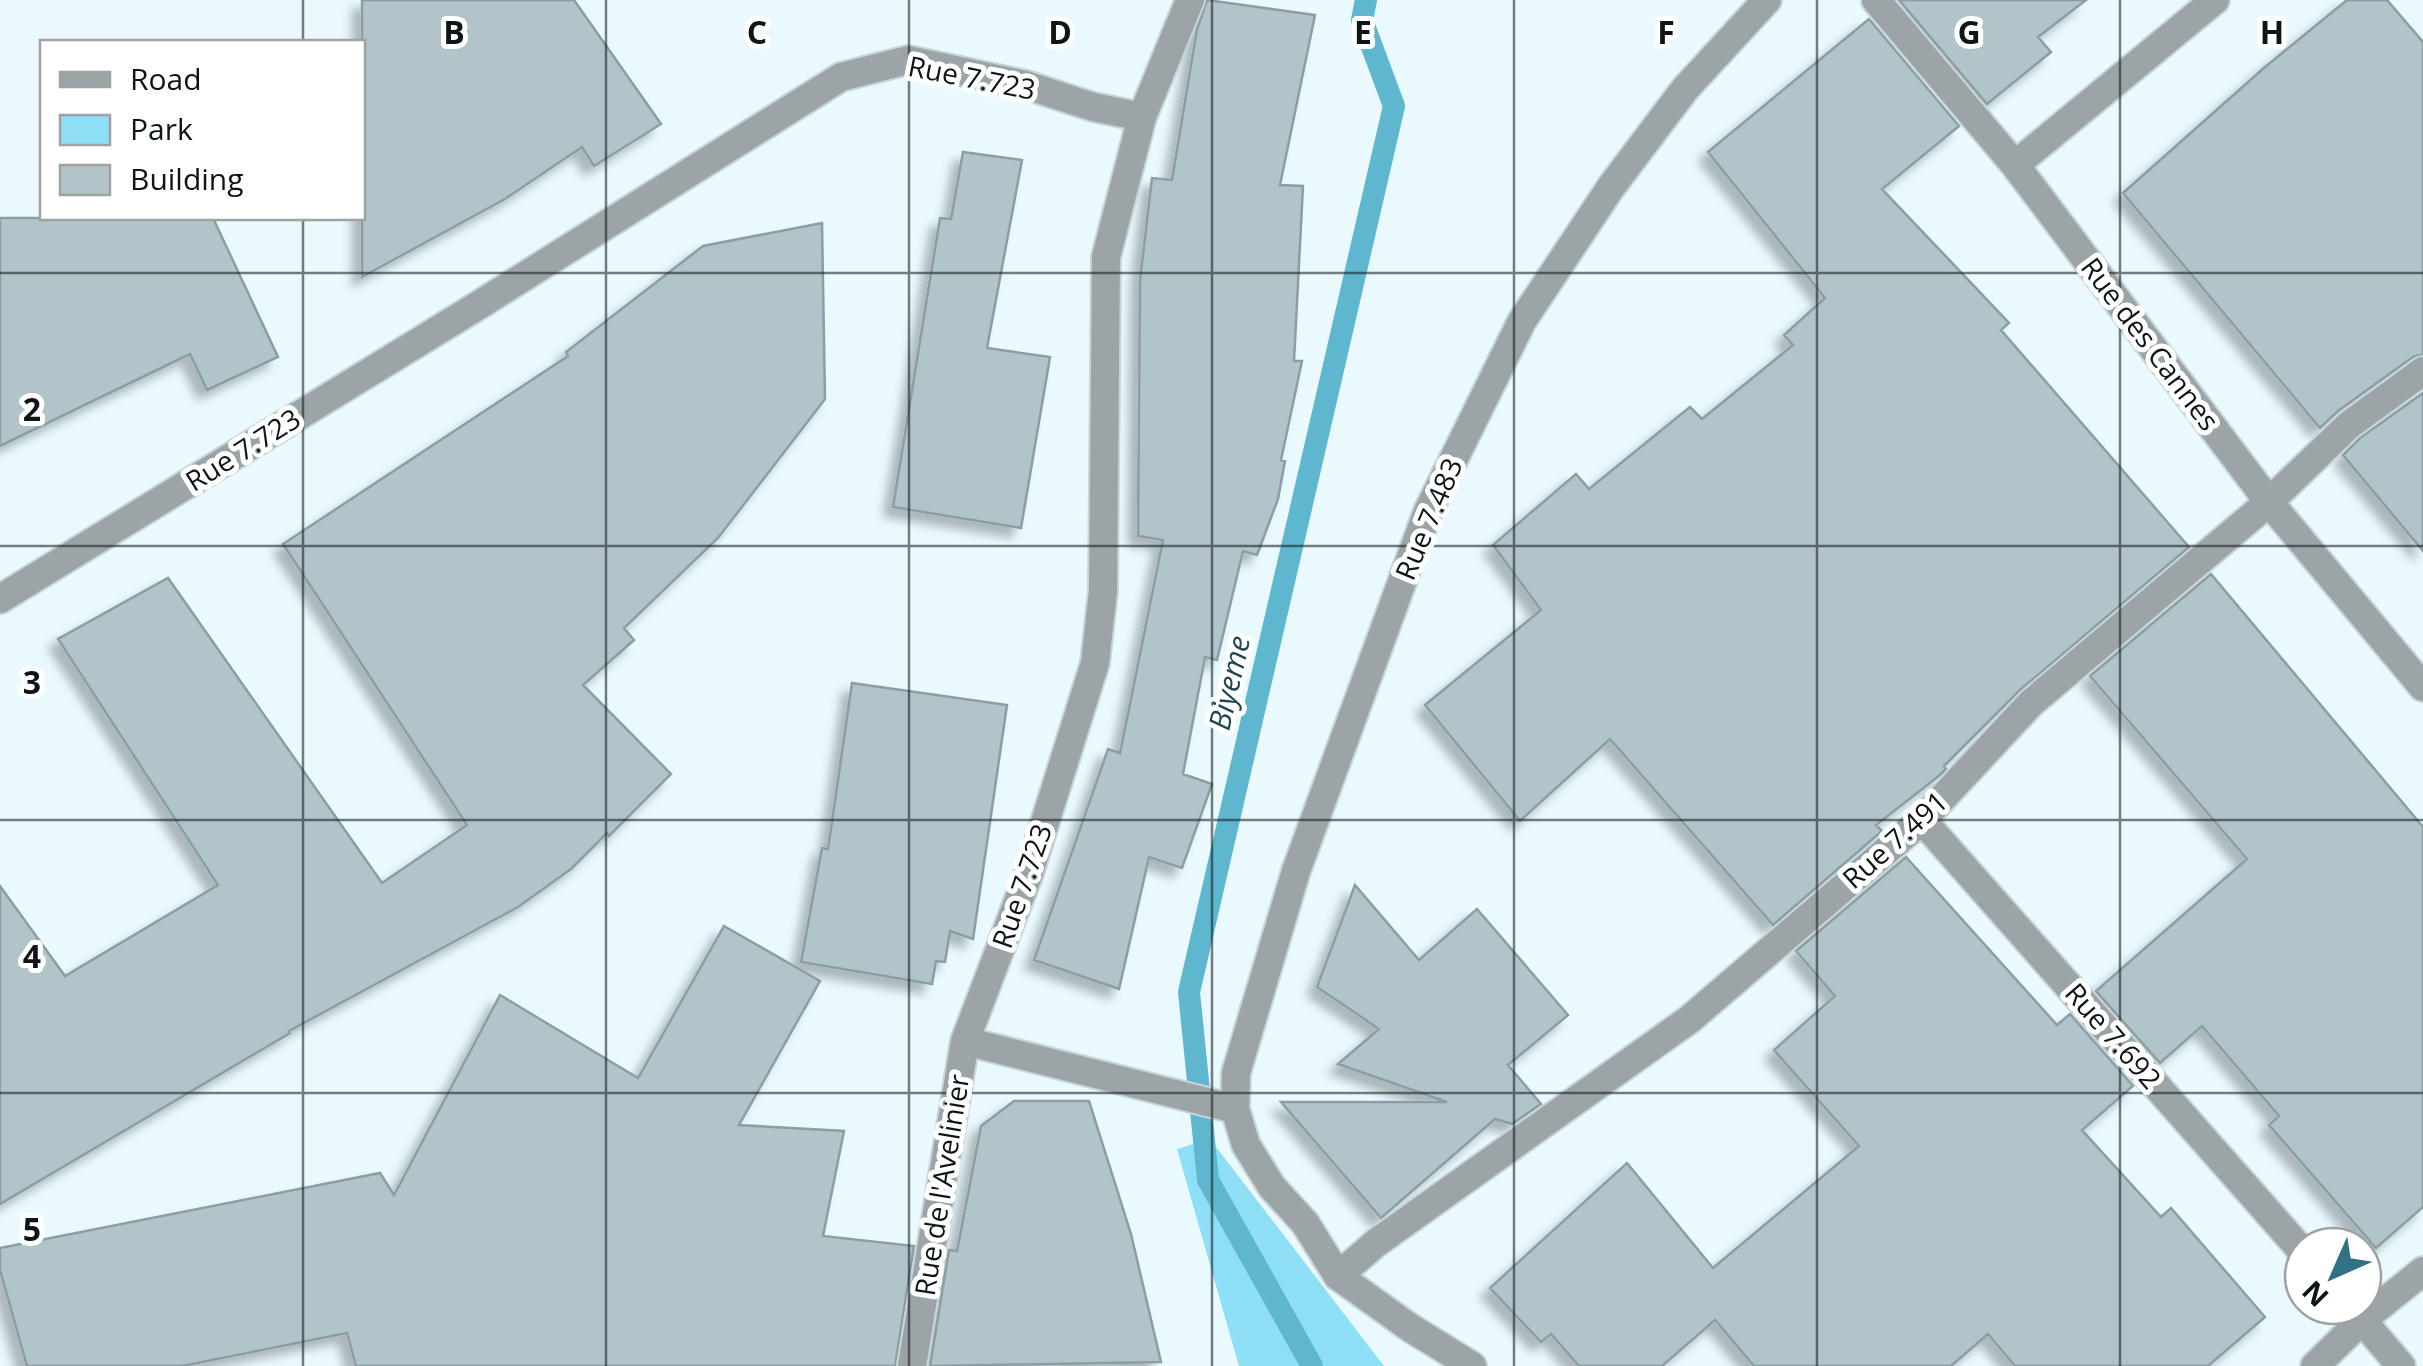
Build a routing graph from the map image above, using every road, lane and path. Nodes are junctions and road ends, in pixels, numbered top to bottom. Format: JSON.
{"nodes":[{"id":1,"x":1190,"y":0,"type":"edge"},
{"id":2,"x":1766,"y":0,"type":"edge"},
{"id":3,"x":1876,"y":0,"type":"edge"},
{"id":4,"x":2215,"y":0,"type":"edge"},
{"id":5,"x":1142,"y":118,"type":"junction"},
{"id":6,"x":2014,"y":165,"type":"junction"},
{"id":7,"x":2423,"y":372,"type":"edge"},
{"id":8,"x":2270,"y":502,"type":"junction"},
{"id":9,"x":0,"y":599,"type":"edge"},
{"id":10,"x":2423,"y":688,"type":"edge"},
{"id":11,"x":1922,"y":820,"type":"junction"},
{"id":12,"x":965,"y":1041,"type":"junction"},
{"id":13,"x":1235,"y":1109,"type":"junction"},
{"id":14,"x":2283,"y":1229,"type":"edge"},
{"id":15,"x":2423,"y":1271,"type":"edge"},
{"id":16,"x":1338,"y":1276,"type":"junction"},
{"id":17,"x":2383,"y":1296,"type":"edge"},
{"id":18,"x":2346,"y":1326,"type":"edge"},
{"id":19,"x":2367,"y":1326,"type":"edge"},
{"id":20,"x":912,"y":1366,"type":"edge"},
{"id":21,"x":1472,"y":1366,"type":"edge"},
{"id":22,"x":2315,"y":1366,"type":"edge"},
{"id":23,"x":2401,"y":1366,"type":"edge"}],
"edges":[{"from":1,"to":5,"type":"street"},
{"from":2,"to":13,"type":"street","name":"Rue 7.483"},
{"from":3,"to":6,"type":"street","name":"Rue des Cannes"},
{"from":4,"to":6,"type":"street"},
{"from":5,"to":9,"type":"street","name":"Rue 7.723"},
{"from":5,"to":12,"type":"street","name":"Rue 7.723"},
{"from":6,"to":8,"type":"street","name":"Rue des Cannes"},
{"from":7,"to":8,"type":"street","name":"Rue 7.491"},
{"from":8,"to":10,"type":"street","name":"Rue des Cannes"},
{"from":8,"to":11,"type":"street","name":"Rue 7.491"},
{"from":11,"to":14,"type":"street","name":"Rue 7.692"},
{"from":11,"to":16,"type":"street","name":"Rue 7.491"},
{"from":12,"to":13,"type":"street","name":"Rue de l'Avelinier"},
{"from":12,"to":20,"type":"street","name":"Rue de l'Avelinier"},
{"from":13,"to":16,"type":"street"},
{"from":15,"to":17,"type":"street"},
{"from":16,"to":21,"type":"street"},
{"from":18,"to":22,"type":"street"},
{"from":19,"to":23,"type":"street"}]}
